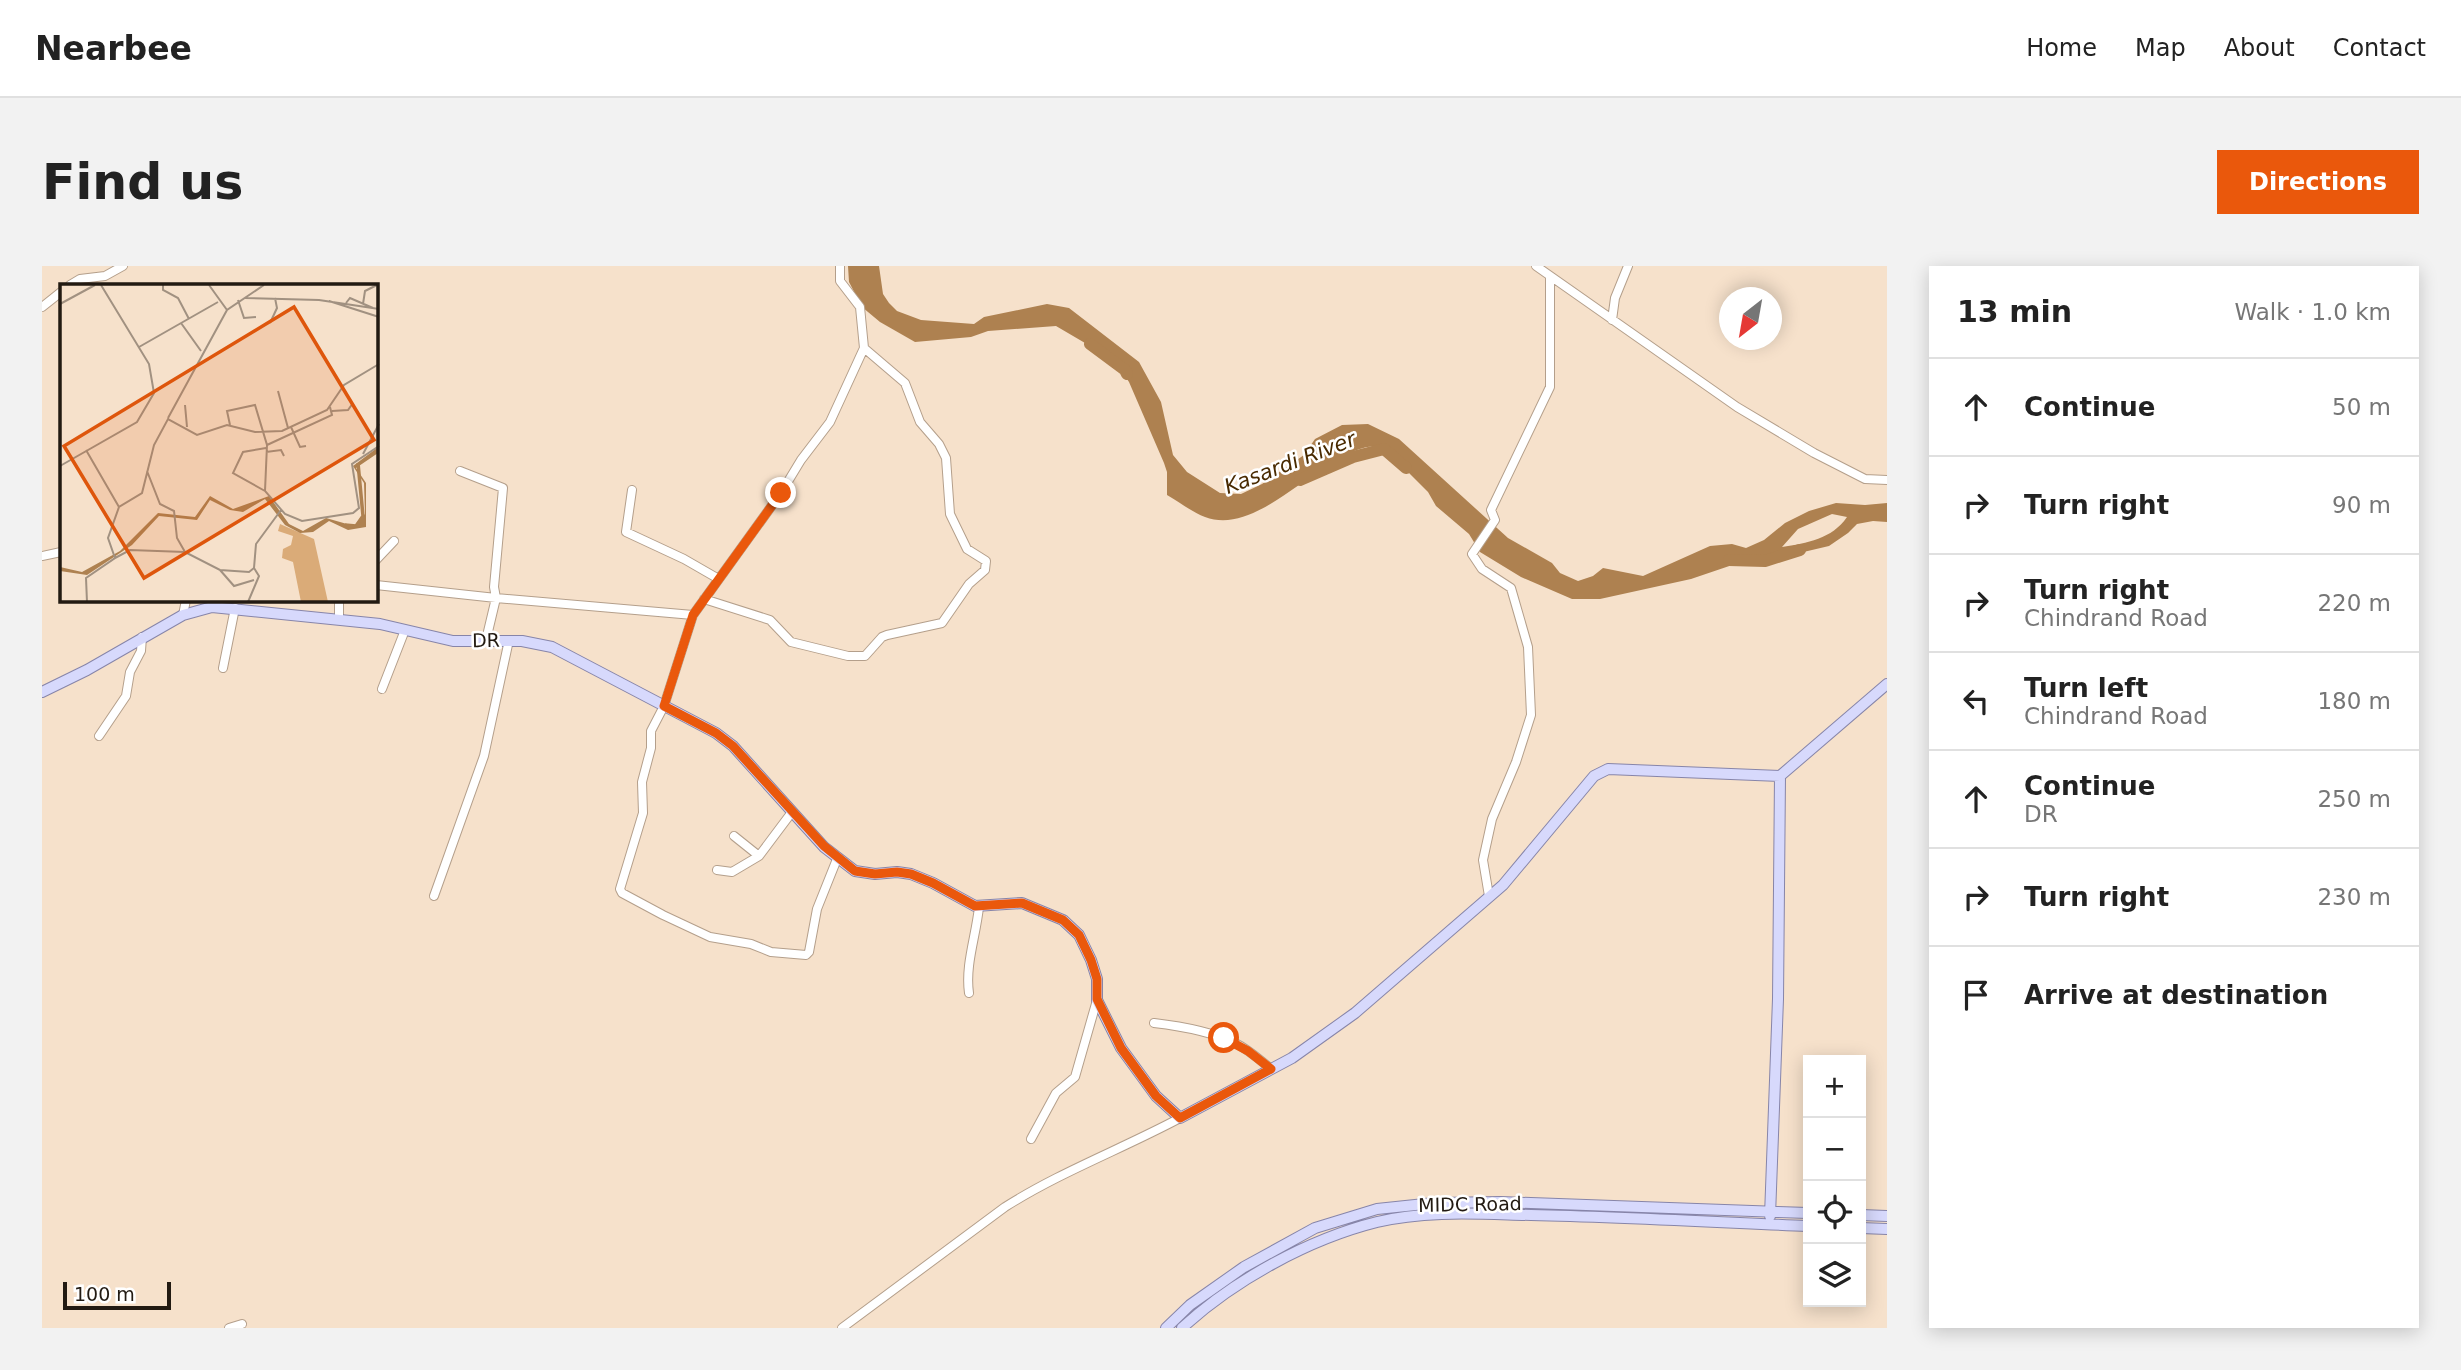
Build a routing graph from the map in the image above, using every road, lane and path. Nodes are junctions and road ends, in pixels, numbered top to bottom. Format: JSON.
{"nodes":[{"id":1,"x":123,"y":266,"type":"edge"},
{"id":2,"x":840,"y":266,"type":"edge"},
{"id":3,"x":1536,"y":266,"type":"edge"},
{"id":4,"x":1628,"y":266,"type":"edge"},
{"id":5,"x":1550,"y":278,"type":"junction"},
{"id":6,"x":72,"y":284,"type":"edge"},
{"id":7,"x":60,"y":293,"type":"edge"},
{"id":8,"x":42,"y":307,"type":"edge"},
{"id":9,"x":1612,"y":320,"type":"junction"},
{"id":10,"x":864,"y":348,"type":"junction"},
{"id":11,"x":460,"y":471,"type":"dead end"},
{"id":12,"x":1887,"y":480,"type":"edge"},
{"id":13,"x":632,"y":490,"type":"dead end"},
{"id":14,"x":394,"y":541,"type":"dead end"},
{"id":15,"x":60,"y":552,"type":"edge"},
{"id":16,"x":42,"y":556,"type":"edge"},
{"id":17,"x":378,"y":558,"type":"edge"},
{"id":18,"x":717,"y":578,"type":"junction"},
{"id":19,"x":378,"y":585,"type":"edge"},
{"id":20,"x":496,"y":598,"type":"junction"},
{"id":21,"x":704,"y":599,"type":"junction"},
{"id":22,"x":186,"y":602,"type":"edge"},
{"id":23,"x":339,"y":602,"type":"edge"},
{"id":24,"x":235,"y":608,"type":"junction"},
{"id":25,"x":183,"y":615,"type":"junction"},
{"id":26,"x":693,"y":615,"type":"junction"},
{"id":27,"x":339,"y":620,"type":"junction"},
{"id":28,"x":405,"y":630,"type":"junction"},
{"id":29,"x":142,"y":637,"type":"junction"},
{"id":30,"x":486,"y":640,"type":"junction"},
{"id":31,"x":509,"y":640,"type":"junction"},
{"id":32,"x":223,"y":668,"type":"dead end"},
{"id":33,"x":1887,"y":684,"type":"edge"},
{"id":34,"x":382,"y":689,"type":"dead end"},
{"id":35,"x":42,"y":692,"type":"edge"},
{"id":36,"x":664,"y":706,"type":"junction"},
{"id":37,"x":99,"y":736,"type":"dead end"},
{"id":38,"x":1780,"y":776,"type":"junction"},
{"id":39,"x":792,"y":812,"type":"junction"},
{"id":40,"x":734,"y":836,"type":"dead end"},
{"id":41,"x":759,"y":856,"type":"junction"},
{"id":42,"x":838,"y":859,"type":"junction"},
{"id":43,"x":717,"y":870,"type":"dead end"},
{"id":44,"x":434,"y":896,"type":"dead end"},
{"id":45,"x":1489,"y":896,"type":"junction"},
{"id":46,"x":979,"y":907,"type":"junction"},
{"id":47,"x":969,"y":993,"type":"dead end"},
{"id":48,"x":1097,"y":999,"type":"junction"},
{"id":49,"x":1154,"y":1023,"type":"dead end"},
{"id":50,"x":1271,"y":1069,"type":"junction"},
{"id":51,"x":1180,"y":1118,"type":"junction"},
{"id":52,"x":1031,"y":1139,"type":"dead end"},
{"id":53,"x":1770,"y":1212,"type":"junction"},
{"id":54,"x":1803,"y":1213,"type":"edge"},
{"id":55,"x":1866,"y":1215,"type":"edge"},
{"id":56,"x":1887,"y":1216,"type":"edge"},
{"id":57,"x":1770,"y":1224,"type":"junction"},
{"id":58,"x":1803,"y":1226,"type":"edge"},
{"id":59,"x":1866,"y":1228,"type":"edge"},
{"id":60,"x":1887,"y":1229,"type":"edge"},
{"id":61,"x":242,"y":1324,"type":"dead end"},
{"id":62,"x":229,"y":1328,"type":"edge"},
{"id":63,"x":842,"y":1328,"type":"edge"},
{"id":64,"x":1167,"y":1328,"type":"edge"},
{"id":65,"x":1182,"y":1328,"type":"edge"}],
"edges":[{"from":1,"to":6,"type":"street"},
{"from":2,"to":10,"type":"street"},
{"from":3,"to":5,"type":"street"},
{"from":4,"to":9,"type":"street"},
{"from":5,"to":9,"type":"street"},
{"from":5,"to":45,"type":"street"},
{"from":7,"to":8,"type":"street"},
{"from":9,"to":12,"type":"street"},
{"from":10,"to":18,"type":"street"},
{"from":10,"to":21,"type":"street"},
{"from":11,"to":20,"type":"street"},
{"from":13,"to":18,"type":"street"},
{"from":14,"to":17,"type":"street"},
{"from":15,"to":16,"type":"street"},
{"from":18,"to":21,"type":"street"},
{"from":19,"to":20,"type":"street"},
{"from":20,"to":26,"type":"street"},
{"from":20,"to":30,"type":"street"},
{"from":21,"to":26,"type":"street"},
{"from":22,"to":25,"type":"street"},
{"from":23,"to":27,"type":"street"},
{"from":24,"to":25,"type":"main road","name":"DR"},
{"from":24,"to":27,"type":"main road","name":"DR"},
{"from":24,"to":32,"type":"street"},
{"from":25,"to":29,"type":"main road","name":"DR"},
{"from":26,"to":36,"type":"street"},
{"from":27,"to":28,"type":"main road","name":"DR"},
{"from":28,"to":30,"type":"main road","name":"DR"},
{"from":28,"to":34,"type":"street"},
{"from":29,"to":35,"type":"main road","name":"DR"},
{"from":29,"to":37,"type":"street"},
{"from":30,"to":31,"type":"main road","name":"DR"},
{"from":31,"to":36,"type":"main road","name":"DR"},
{"from":31,"to":44,"type":"street"},
{"from":33,"to":38,"type":"main road"},
{"from":36,"to":39,"type":"main road","name":"DR"},
{"from":36,"to":42,"type":"street"},
{"from":38,"to":45,"type":"main road"},
{"from":38,"to":53,"type":"main road"},
{"from":39,"to":41,"type":"street"},
{"from":39,"to":42,"type":"main road","name":"DR"},
{"from":40,"to":41,"type":"street"},
{"from":41,"to":43,"type":"street"},
{"from":42,"to":46,"type":"main road","name":"DR"},
{"from":45,"to":50,"type":"main road"},
{"from":46,"to":47,"type":"street"},
{"from":46,"to":48,"type":"main road"},
{"from":48,"to":51,"type":"main road"},
{"from":48,"to":52,"type":"street"},
{"from":49,"to":50,"type":"street"},
{"from":50,"to":51,"type":"main road"},
{"from":51,"to":63,"type":"street"},
{"from":53,"to":54,"type":"main road","name":"MIDC Road"},
{"from":53,"to":57,"type":"main road"},
{"from":53,"to":64,"type":"main road","name":"MIDC Road"},
{"from":55,"to":56,"type":"main road"},
{"from":57,"to":58,"type":"main road","name":"MIDC Road"},
{"from":57,"to":65,"type":"main road","name":"MIDC Road"},
{"from":59,"to":60,"type":"main road"},
{"from":61,"to":62,"type":"street"}]}
